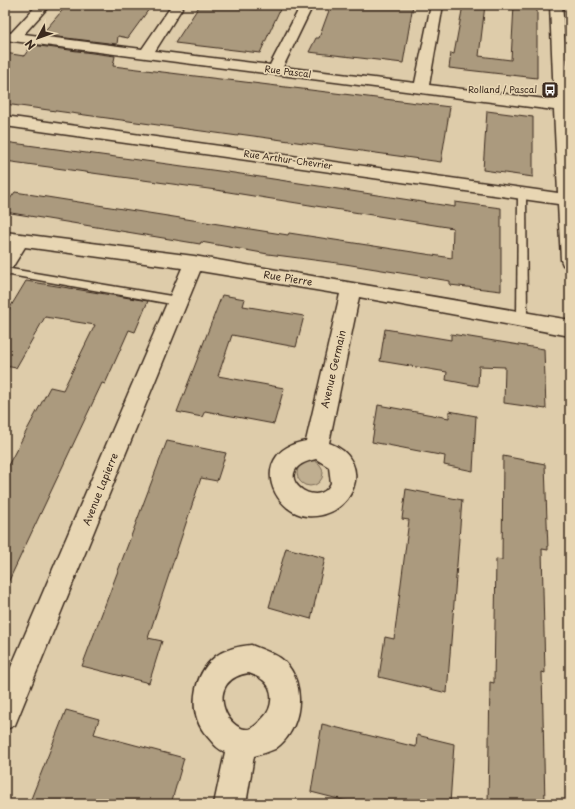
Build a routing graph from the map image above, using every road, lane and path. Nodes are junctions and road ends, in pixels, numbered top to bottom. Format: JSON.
{"nodes":[{"id":1,"x":44,"y":5,"type":"edge"},
{"id":2,"x":178,"y":5,"type":"edge"},
{"id":3,"x":307,"y":5,"type":"edge"},
{"id":4,"x":437,"y":5,"type":"edge"},
{"id":5,"x":556,"y":5,"type":"edge"},
{"id":6,"x":10,"y":37,"type":"edge"},
{"id":7,"x":146,"y":54,"type":"junction"},
{"id":8,"x":274,"y":70,"type":"junction"},
{"id":9,"x":421,"y":88,"type":"junction"},
{"id":10,"x":565,"y":106,"type":"edge"},
{"id":11,"x":5,"y":121,"type":"edge"},
{"id":12,"x":522,"y":193,"type":"junction"},
{"id":13,"x":569,"y":200,"type":"edge"},
{"id":14,"x":12,"y":239,"type":"edge"},
{"id":15,"x":570,"y":260,"type":"edge"},
{"id":16,"x":5,"y":263,"type":"edge"},
{"id":17,"x":194,"y":263,"type":"junction"},
{"id":18,"x":5,"y":271,"type":"edge"},
{"id":19,"x":351,"y":289,"type":"junction"},
{"id":20,"x":177,"y":301,"type":"junction"},
{"id":21,"x":522,"y":319,"type":"junction"},
{"id":22,"x":570,"y":328,"type":"edge"},
{"id":23,"x":316,"y":449,"type":"dead end"},
{"id":24,"x":5,"y":715,"type":"edge"},
{"id":25,"x":242,"y":743,"type":"dead end"},
{"id":26,"x":230,"y":804,"type":"edge"}],
"edges":[{"from":1,"to":6,"type":"street"},
{"from":2,"to":7,"type":"street"},
{"from":3,"to":8,"type":"street"},
{"from":4,"to":9,"type":"street"},
{"from":5,"to":10,"type":"street"},
{"from":6,"to":7,"type":"street","name":"Rue Pascal"},
{"from":7,"to":8,"type":"street","name":"Rue Pascal"},
{"from":8,"to":9,"type":"street","name":"Rue Pascal"},
{"from":9,"to":10,"type":"street","name":"Rue Pascal"},
{"from":10,"to":13,"type":"street"},
{"from":11,"to":12,"type":"street","name":"Rue Arthur-Chevrier"},
{"from":12,"to":13,"type":"street","name":"Rue Arthur-Chevrier"},
{"from":12,"to":21,"type":"lane"},
{"from":13,"to":15,"type":"street"},
{"from":14,"to":16,"type":"street"},
{"from":14,"to":17,"type":"street","name":"Rue Pierre"},
{"from":17,"to":19,"type":"street","name":"Rue Pierre"},
{"from":17,"to":20,"type":"street","name":"Avenue Lapierre"},
{"from":18,"to":20,"type":"lane"},
{"from":19,"to":21,"type":"street","name":"Rue Pierre"},
{"from":19,"to":23,"type":"street","name":"Avenue Germain"},
{"from":20,"to":24,"type":"street","name":"Avenue Lapierre"},
{"from":21,"to":22,"type":"street","name":"Rue Pierre"},
{"from":25,"to":26,"type":"street"}]}
